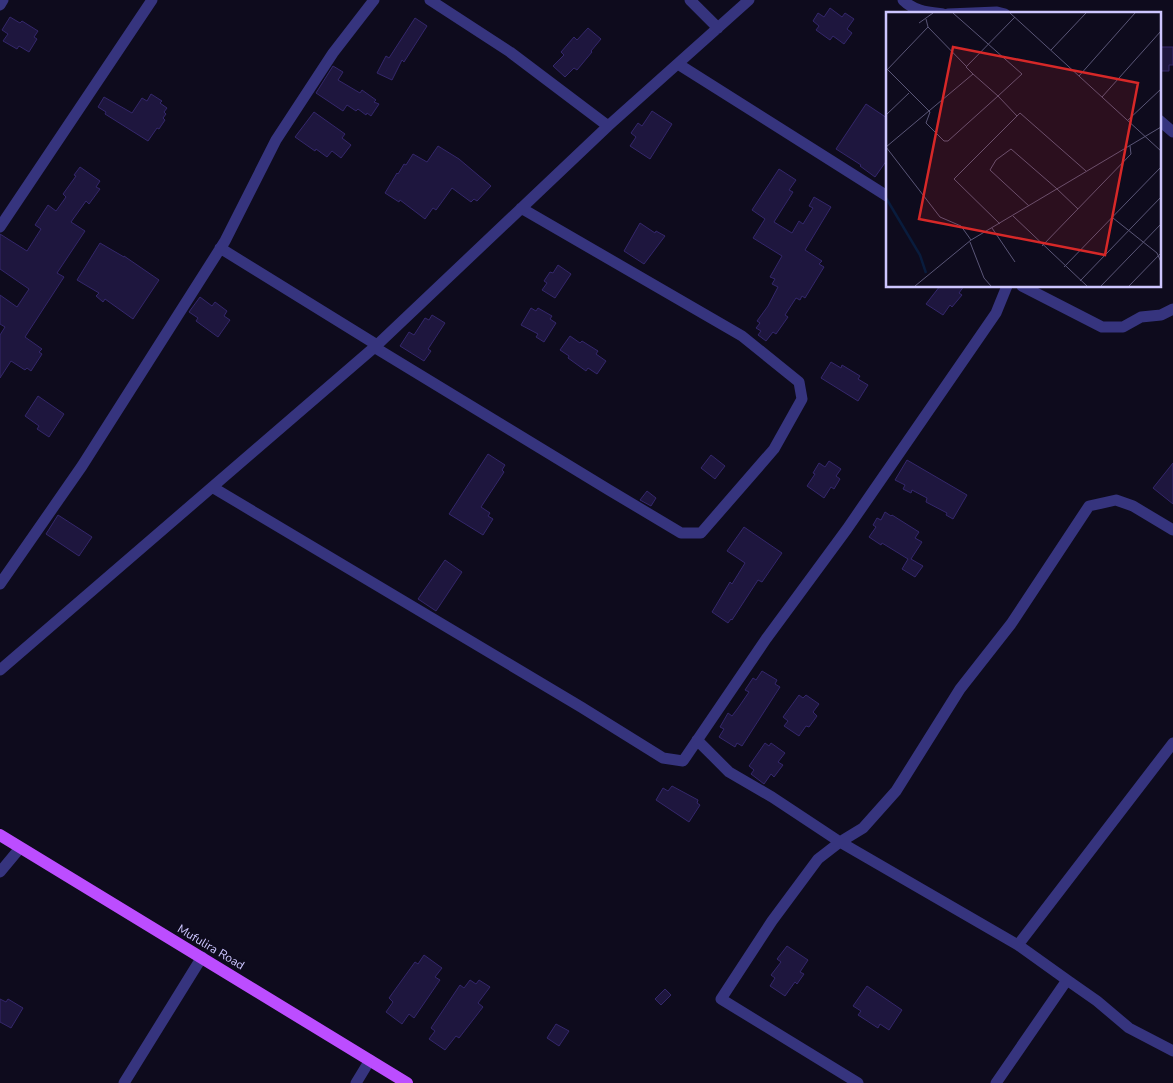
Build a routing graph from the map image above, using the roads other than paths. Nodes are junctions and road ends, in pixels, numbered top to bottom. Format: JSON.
{"nodes":[{"id":1,"x":3,"y":0,"type":"edge"},
{"id":2,"x":152,"y":0,"type":"edge"},
{"id":3,"x":374,"y":0,"type":"edge"},
{"id":4,"x":430,"y":0,"type":"edge"},
{"id":5,"x":690,"y":0,"type":"edge"},
{"id":6,"x":750,"y":0,"type":"edge"},
{"id":7,"x":903,"y":0,"type":"edge"},
{"id":8,"x":0,"y":5,"type":"edge"},
{"id":9,"x":926,"y":12,"type":"edge"},
{"id":10,"x":718,"y":28,"type":"junction"},
{"id":11,"x":678,"y":64,"type":"junction"},
{"id":12,"x":1160,"y":121,"type":"edge"},
{"id":13,"x":608,"y":126,"type":"junction"},
{"id":14,"x":1173,"y":132,"type":"edge"},
{"id":15,"x":886,"y":195,"type":"edge"},
{"id":16,"x":521,"y":208,"type":"junction"},
{"id":17,"x":0,"y":227,"type":"edge"},
{"id":18,"x":220,"y":248,"type":"junction"},
{"id":19,"x":1006,"y":288,"type":"edge"},
{"id":20,"x":1026,"y":288,"type":"edge"},
{"id":21,"x":1173,"y":309,"type":"edge"},
{"id":22,"x":375,"y":346,"type":"junction"},
{"id":23,"x":212,"y":487,"type":"junction"},
{"id":24,"x":1173,"y":530,"type":"edge"},
{"id":25,"x":0,"y":584,"type":"edge"},
{"id":26,"x":0,"y":670,"type":"edge"},
{"id":27,"x":698,"y":740,"type":"junction"},
{"id":28,"x":1173,"y":743,"type":"edge"},
{"id":29,"x":0,"y":835,"type":"edge"},
{"id":30,"x":840,"y":842,"type":"junction"},
{"id":31,"x":20,"y":848,"type":"junction"},
{"id":32,"x":0,"y":872,"type":"edge"},
{"id":33,"x":1018,"y":945,"type":"junction"},
{"id":34,"x":202,"y":957,"type":"junction"},
{"id":35,"x":1067,"y":980,"type":"junction"},
{"id":36,"x":1173,"y":1051,"type":"edge"},
{"id":37,"x":370,"y":1060,"type":"junction"},
{"id":38,"x":124,"y":1083,"type":"edge"},
{"id":39,"x":356,"y":1083,"type":"edge"},
{"id":40,"x":407,"y":1083,"type":"edge"},
{"id":41,"x":858,"y":1083,"type":"edge"},
{"id":42,"x":996,"y":1083,"type":"edge"}],
"edges":[{"from":1,"to":8,"type":"street"},
{"from":2,"to":17,"type":"street"},
{"from":3,"to":18,"type":"street"},
{"from":4,"to":13,"type":"street"},
{"from":5,"to":10,"type":"street"},
{"from":6,"to":10,"type":"street"},
{"from":7,"to":9,"type":"street"},
{"from":10,"to":11,"type":"street"},
{"from":11,"to":13,"type":"street"},
{"from":11,"to":15,"type":"street"},
{"from":12,"to":14,"type":"street"},
{"from":13,"to":16,"type":"street"},
{"from":16,"to":22,"type":"street"},
{"from":16,"to":22,"type":"street"},
{"from":18,"to":22,"type":"street"},
{"from":18,"to":25,"type":"street"},
{"from":19,"to":27,"type":"street"},
{"from":20,"to":21,"type":"street"},
{"from":22,"to":23,"type":"street"},
{"from":23,"to":26,"type":"street"},
{"from":23,"to":27,"type":"street"},
{"from":24,"to":30,"type":"street"},
{"from":27,"to":30,"type":"street"},
{"from":28,"to":33,"type":"street"},
{"from":29,"to":31,"type":"main road","name":"Mufulira Road"},
{"from":30,"to":33,"type":"street"},
{"from":30,"to":41,"type":"street"},
{"from":31,"to":32,"type":"street"},
{"from":31,"to":34,"type":"main road","name":"Mufulira Road"},
{"from":33,"to":35,"type":"street"},
{"from":34,"to":37,"type":"main road","name":"Mufulira Road"},
{"from":34,"to":38,"type":"street"},
{"from":35,"to":36,"type":"street"},
{"from":35,"to":42,"type":"street"},
{"from":37,"to":39,"type":"street"},
{"from":37,"to":40,"type":"main road","name":"Mufulira Road"}]}
